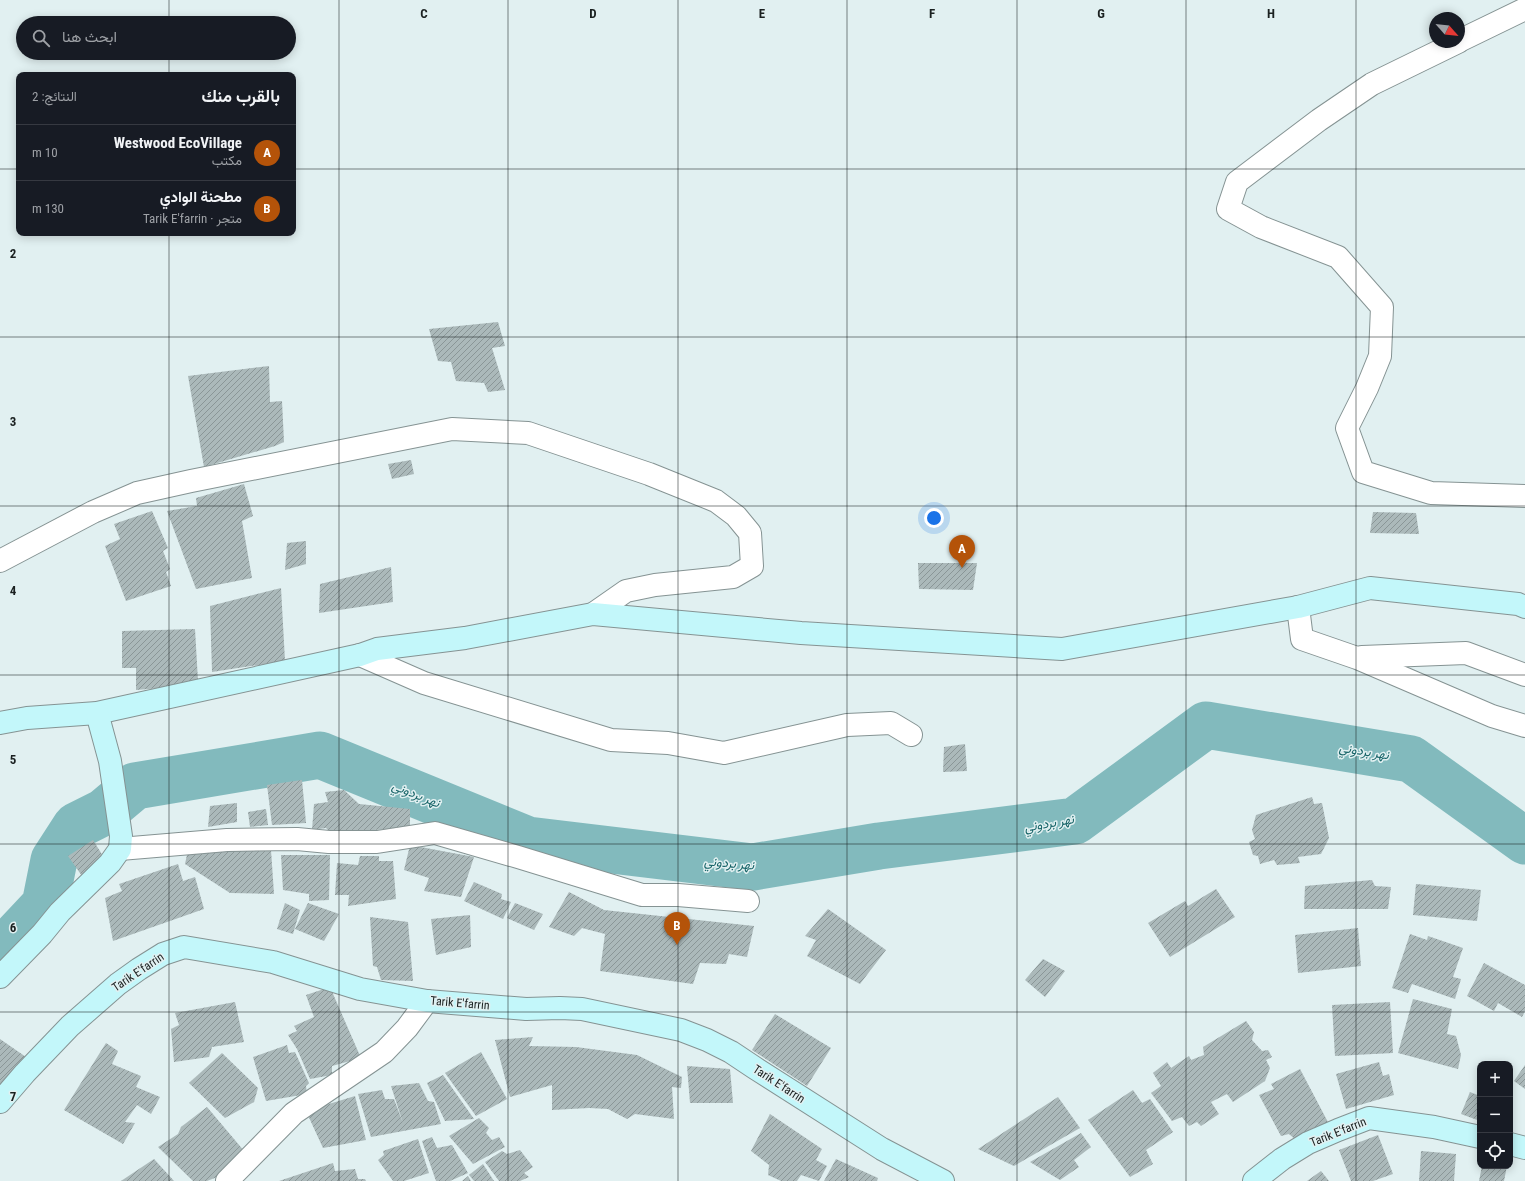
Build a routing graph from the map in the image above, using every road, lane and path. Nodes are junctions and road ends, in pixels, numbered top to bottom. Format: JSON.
{"nodes":[{"id":1,"x":1525,"y":9,"type":"edge"},
{"id":2,"x":1465,"y":39,"type":"edge"},
{"id":3,"x":1446,"y":48,"type":"edge"},
{"id":4,"x":1525,"y":496,"type":"edge"},
{"id":5,"x":0,"y":561,"type":"edge"},
{"id":6,"x":1298,"y":606,"type":"junction"},
{"id":7,"x":1525,"y":607,"type":"edge"},
{"id":8,"x":592,"y":614,"type":"junction"},
{"id":9,"x":360,"y":655,"type":"junction"},
{"id":10,"x":1357,"y":658,"type":"junction"},
{"id":11,"x":1525,"y":675,"type":"edge"},
{"id":12,"x":97,"y":713,"type":"junction"},
{"id":13,"x":0,"y":723,"type":"edge"},
{"id":14,"x":1525,"y":726,"type":"edge"},
{"id":15,"x":911,"y":735,"type":"dead end"},
{"id":16,"x":121,"y":842,"type":"junction"},
{"id":17,"x":748,"y":901,"type":"dead end"},
{"id":18,"x":0,"y":977,"type":"edge"},
{"id":19,"x":428,"y":1001,"type":"junction"},
{"id":20,"x":0,"y":1102,"type":"edge"},
{"id":21,"x":1477,"y":1136,"type":"edge"},
{"id":22,"x":1513,"y":1145,"type":"edge"},
{"id":23,"x":1525,"y":1148,"type":"edge"},
{"id":24,"x":227,"y":1181,"type":"edge"},
{"id":25,"x":943,"y":1181,"type":"edge"},
{"id":26,"x":1254,"y":1181,"type":"edge"}],
"edges":[{"from":1,"to":2,"type":"street"},
{"from":3,"to":4,"type":"street"},
{"from":5,"to":8,"type":"street"},
{"from":6,"to":7,"type":"street"},
{"from":6,"to":8,"type":"street"},
{"from":6,"to":10,"type":"street"},
{"from":8,"to":9,"type":"street"},
{"from":9,"to":12,"type":"street"},
{"from":9,"to":15,"type":"street"},
{"from":10,"to":11,"type":"street"},
{"from":10,"to":14,"type":"street"},
{"from":12,"to":13,"type":"street"},
{"from":12,"to":16,"type":"street"},
{"from":16,"to":17,"type":"street"},
{"from":16,"to":18,"type":"street"},
{"from":19,"to":20,"type":"street","name":"Tarik E'farrin"},
{"from":19,"to":24,"type":"street"},
{"from":19,"to":25,"type":"street","name":"Tarik E'farrin"},
{"from":21,"to":26,"type":"street","name":"Tarik E'farrin"},
{"from":22,"to":23,"type":"street"}]}
